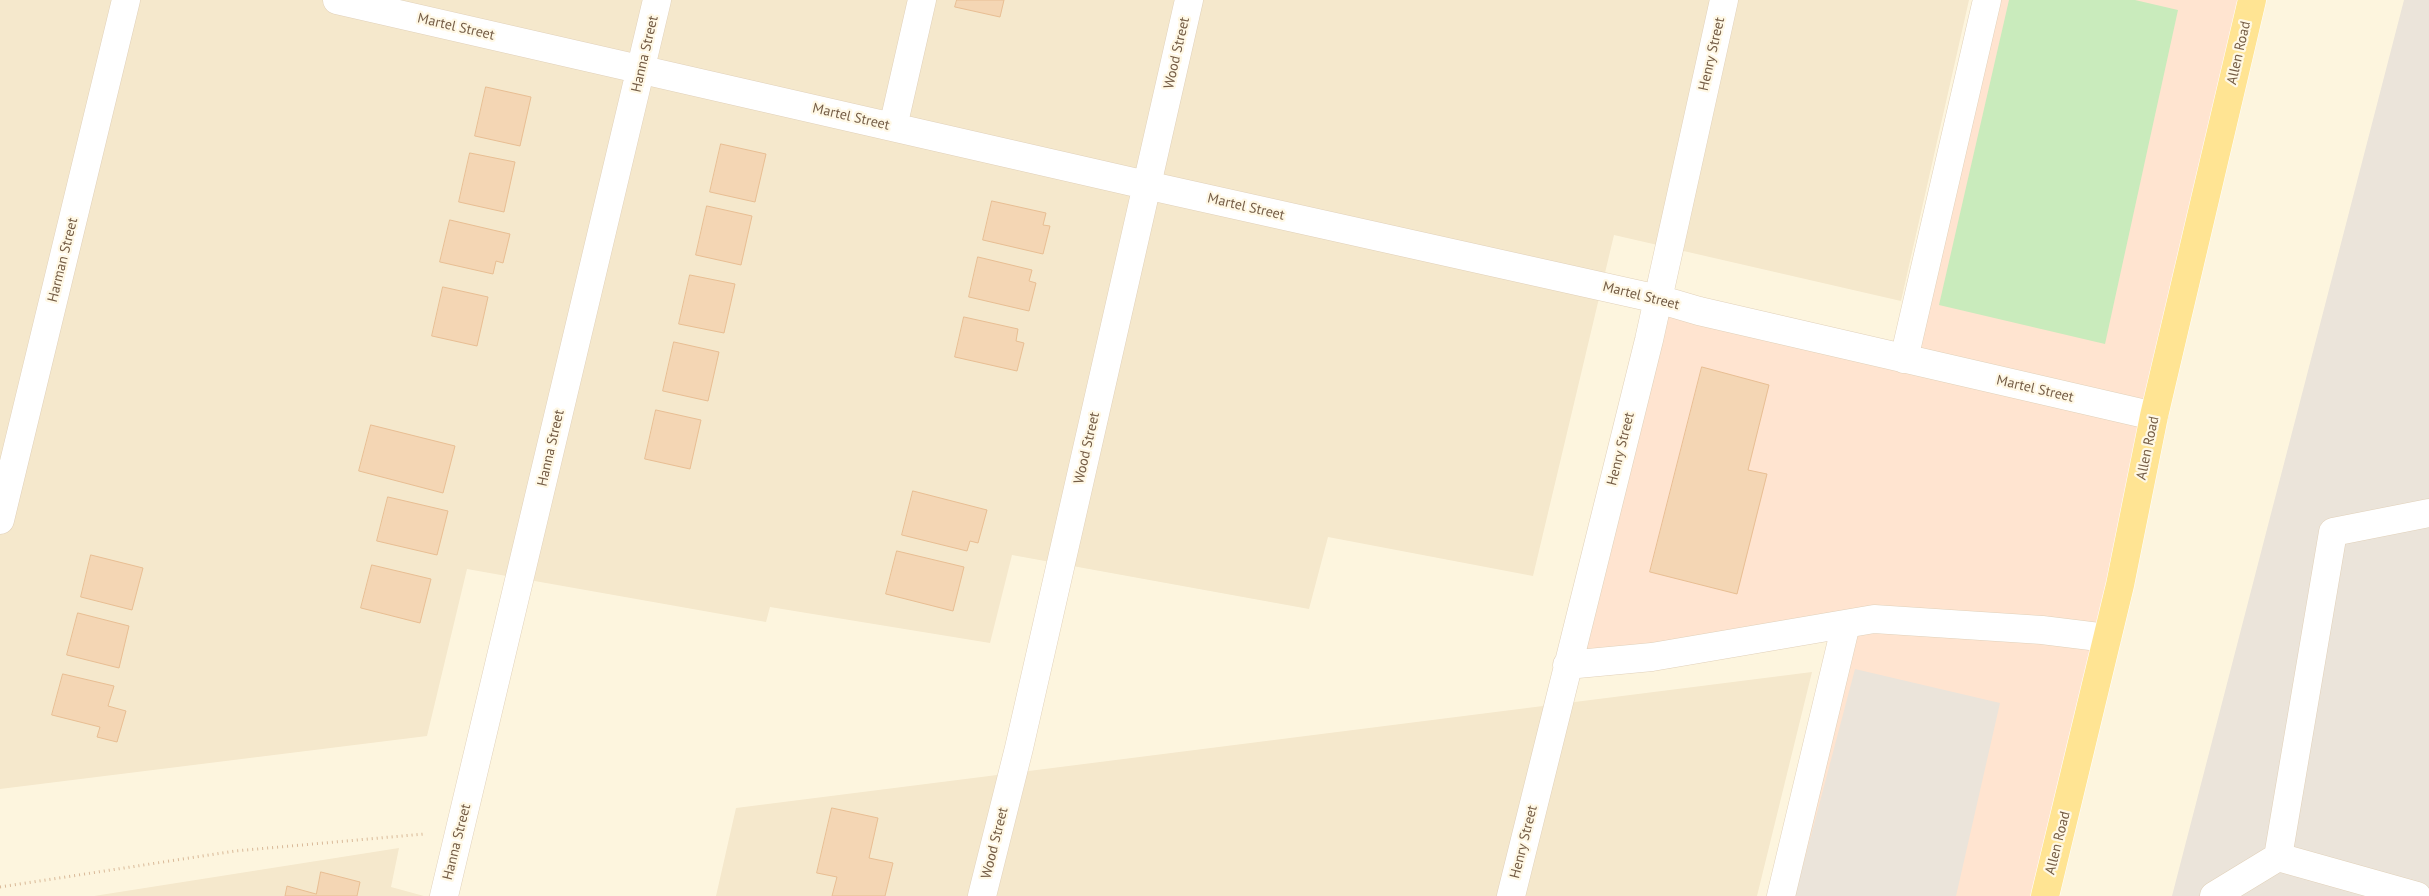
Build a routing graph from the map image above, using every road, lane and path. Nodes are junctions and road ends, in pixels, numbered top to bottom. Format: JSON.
{"nodes":[{"id":1,"x":126,"y":0,"type":"edge"},
{"id":2,"x":337,"y":0,"type":"edge"},
{"id":3,"x":657,"y":0,"type":"edge"},
{"id":4,"x":922,"y":0,"type":"edge"},
{"id":5,"x":1189,"y":0,"type":"edge"},
{"id":6,"x":1724,"y":0,"type":"edge"},
{"id":7,"x":1987,"y":0,"type":"edge"},
{"id":8,"x":2252,"y":0,"type":"edge"},
{"id":9,"x":642,"y":69,"type":"junction"},
{"id":10,"x":892,"y":127,"type":"junction"},
{"id":11,"x":1146,"y":185,"type":"junction"},
{"id":12,"x":1658,"y":299,"type":"junction"},
{"id":13,"x":1904,"y":359,"type":"junction"},
{"id":14,"x":2154,"y":416,"type":"junction"},
{"id":15,"x":2429,"y":513,"type":"edge"},
{"id":16,"x":0,"y":520,"type":"edge"},
{"id":17,"x":1846,"y":624,"type":"junction"},
{"id":18,"x":2107,"y":638,"type":"junction"},
{"id":19,"x":1567,"y":665,"type":"junction"},
{"id":20,"x":460,"y":832,"type":"junction"},
{"id":21,"x":2278,"y":857,"type":"junction"},
{"id":22,"x":0,"y":887,"type":"edge"},
{"id":23,"x":444,"y":896,"type":"edge"},
{"id":24,"x":982,"y":896,"type":"edge"},
{"id":25,"x":1511,"y":896,"type":"edge"},
{"id":26,"x":1781,"y":896,"type":"edge"},
{"id":27,"x":2045,"y":896,"type":"edge"},
{"id":28,"x":2214,"y":896,"type":"edge"},
{"id":29,"x":2417,"y":896,"type":"edge"}],
"edges":[{"from":1,"to":16,"type":"street","name":"Harman Street"},
{"from":2,"to":9,"type":"street","name":"Martel Street"},
{"from":3,"to":9,"type":"street","name":"Hanna Street"},
{"from":4,"to":10,"type":"street"},
{"from":5,"to":11,"type":"street","name":"Wood Street"},
{"from":6,"to":12,"type":"street","name":"Henry Street"},
{"from":7,"to":13,"type":"street"},
{"from":8,"to":14,"type":"main road","name":"Allen Road"},
{"from":9,"to":10,"type":"street","name":"Martel Street"},
{"from":9,"to":20,"type":"street","name":"Hanna Street"},
{"from":10,"to":11,"type":"street","name":"Martel Street"},
{"from":11,"to":12,"type":"street","name":"Martel Street"},
{"from":11,"to":24,"type":"street","name":"Wood Street"},
{"from":12,"to":13,"type":"street","name":"Martel Street"},
{"from":12,"to":19,"type":"street","name":"Henry Street"},
{"from":13,"to":14,"type":"street","name":"Martel Street"},
{"from":14,"to":18,"type":"main road","name":"Allen Road"},
{"from":15,"to":21,"type":"street"},
{"from":17,"to":18,"type":"street"},
{"from":17,"to":19,"type":"street"},
{"from":17,"to":26,"type":"street"},
{"from":18,"to":27,"type":"main road","name":"Allen Road"},
{"from":19,"to":25,"type":"street","name":"Henry Street"},
{"from":20,"to":22,"type":"path"},
{"from":20,"to":23,"type":"street","name":"Hanna Street"},
{"from":21,"to":28,"type":"street"},
{"from":21,"to":29,"type":"street"}]}
